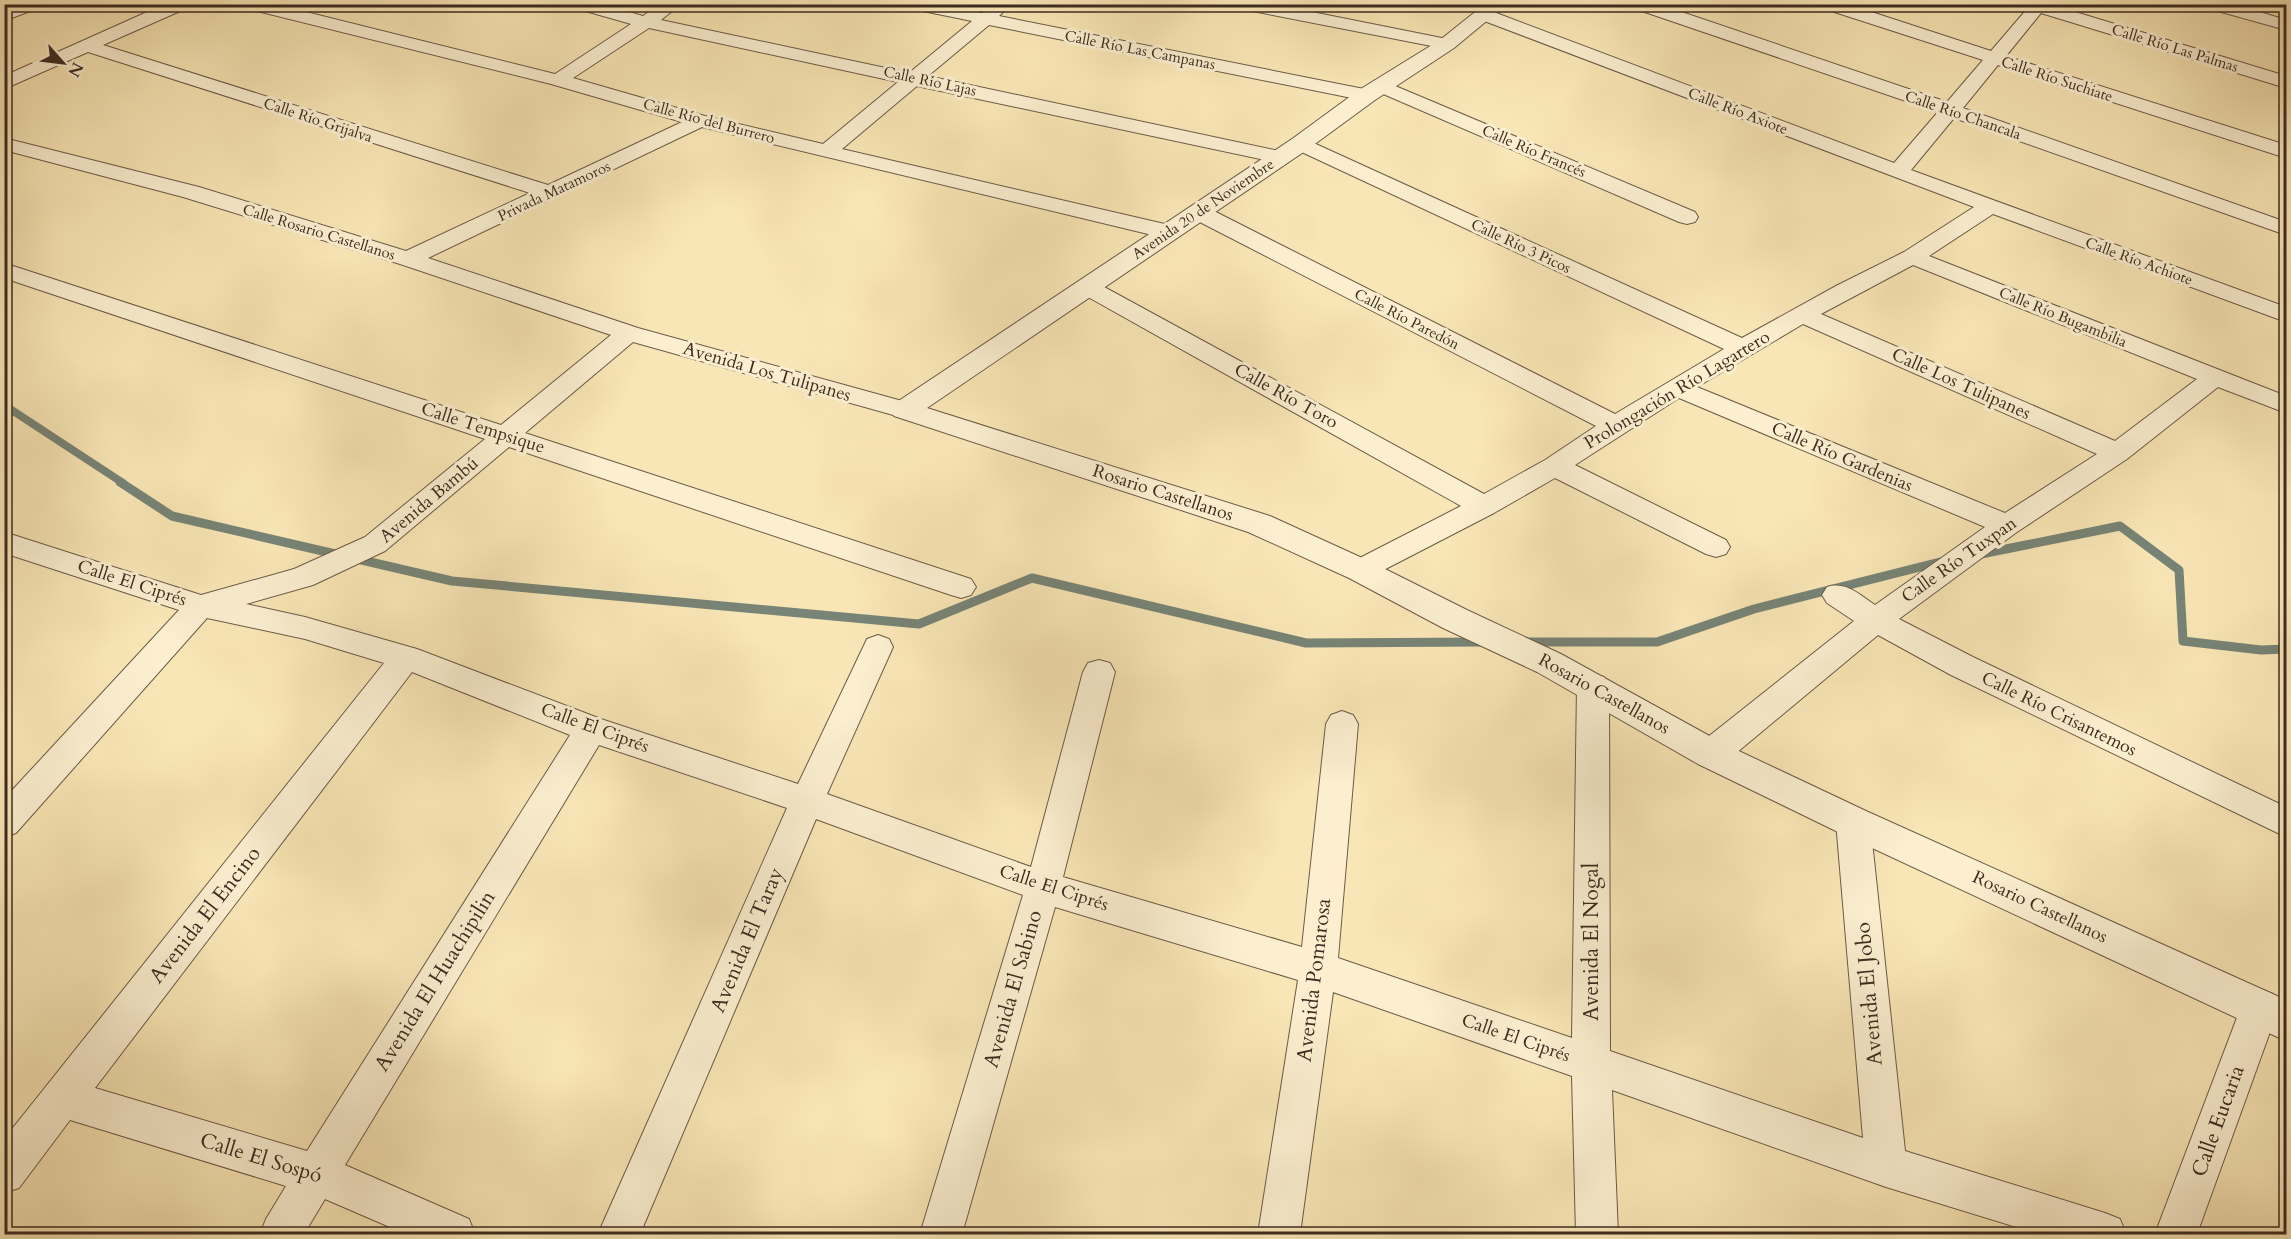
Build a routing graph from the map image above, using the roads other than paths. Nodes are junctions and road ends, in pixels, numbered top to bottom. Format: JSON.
{"nodes":[{"id":1,"x":32,"y":4,"type":"edge"},
{"id":2,"x":181,"y":4,"type":"edge"},
{"id":3,"x":251,"y":4,"type":"edge"},
{"id":4,"x":581,"y":4,"type":"edge"},
{"id":5,"x":673,"y":4,"type":"edge"},
{"id":6,"x":913,"y":4,"type":"edge"},
{"id":7,"x":1003,"y":4,"type":"edge"},
{"id":8,"x":1242,"y":4,"type":"edge"},
{"id":9,"x":1639,"y":4,"type":"edge"},
{"id":10,"x":1828,"y":4,"type":"edge"},
{"id":11,"x":2213,"y":4,"type":"edge"},
{"id":12,"x":2035,"y":5,"type":"edge"},
{"id":13,"x":1492,"y":10,"type":"edge"},
{"id":14,"x":4,"y":16,"type":"edge"},
{"id":15,"x":986,"y":19,"type":"junction"},
{"id":16,"x":645,"y":22,"type":"junction"},
{"id":17,"x":2286,"y":25,"type":"edge"},
{"id":18,"x":1447,"y":44,"type":"junction"},
{"id":19,"x":86,"y":46,"type":"junction"},
{"id":20,"x":1994,"y":59,"type":"junction"},
{"id":21,"x":916,"y":78,"type":"junction"},
{"id":22,"x":558,"y":80,"type":"junction"},
{"id":23,"x":4,"y":82,"type":"edge"},
{"id":24,"x":2286,"y":82,"type":"edge"},
{"id":25,"x":1374,"y":90,"type":"junction"},
{"id":26,"x":1951,"y":110,"type":"junction"},
{"id":27,"x":700,"y":121,"type":"junction"},
{"id":28,"x":4,"y":144,"type":"edge"},
{"id":29,"x":1300,"y":144,"type":"junction"},
{"id":30,"x":826,"y":151,"type":"junction"},
{"id":31,"x":2286,"y":152,"type":"edge"},
{"id":32,"x":1279,"y":157,"type":"junction"},
{"id":33,"x":1898,"y":172,"type":"junction"},
{"id":34,"x":551,"y":193,"type":"junction"},
{"id":35,"x":1991,"y":206,"type":"junction"},
{"id":36,"x":1198,"y":212,"type":"junction"},
{"id":37,"x":1687,"y":217,"type":"dead end"},
{"id":38,"x":2286,"y":229,"type":"edge"},
{"id":39,"x":1169,"y":232,"type":"junction"},
{"id":40,"x":1912,"y":257,"type":"junction"},
{"id":41,"x":408,"y":260,"type":"junction"},
{"id":42,"x":4,"y":270,"type":"edge"},
{"id":43,"x":1087,"y":286,"type":"junction"},
{"id":44,"x":1803,"y":315,"type":"junction"},
{"id":45,"x":2286,"y":315,"type":"edge"},
{"id":46,"x":629,"y":333,"type":"junction"},
{"id":47,"x":1743,"y":348,"type":"junction"},
{"id":48,"x":2215,"y":377,"type":"junction"},
{"id":49,"x":1677,"y":388,"type":"junction"},
{"id":50,"x":2286,"y":405,"type":"edge"},
{"id":51,"x":904,"y":410,"type":"junction"},
{"id":52,"x":1616,"y":425,"type":"junction"},
{"id":53,"x":506,"y":436,"type":"junction"},
{"id":54,"x":2118,"y":453,"type":"junction"},
{"id":55,"x":1554,"y":466,"type":"junction"},
{"id":56,"x":1484,"y":506,"type":"junction"},
{"id":57,"x":2007,"y":525,"type":"junction"},
{"id":58,"x":4,"y":542,"type":"edge"},
{"id":59,"x":1716,"y":547,"type":"dead end"},
{"id":60,"x":1360,"y":570,"type":"junction"},
{"id":61,"x":961,"y":586,"type":"dead end"},
{"id":62,"x":1837,"y":595,"type":"dead end"},
{"id":63,"x":201,"y":606,"type":"junction"},
{"id":64,"x":1876,"y":620,"type":"junction"},
{"id":65,"x":878,"y":647,"type":"dead end"},
{"id":66,"x":406,"y":657,"type":"junction"},
{"id":67,"x":1099,"y":672,"type":"dead end"},
{"id":68,"x":1593,"y":686,"type":"junction"},
{"id":69,"x":1342,"y":724,"type":"dead end"},
{"id":70,"x":591,"y":729,"type":"junction"},
{"id":71,"x":1711,"y":754,"type":"junction"},
{"id":72,"x":807,"y":801,"type":"junction"},
{"id":73,"x":1853,"y":822,"type":"junction"},
{"id":74,"x":2286,"y":823,"type":"edge"},
{"id":75,"x":4,"y":824,"type":"edge"},
{"id":76,"x":1043,"y":887,"type":"junction"},
{"id":77,"x":1318,"y":969,"type":"junction"},
{"id":78,"x":2273,"y":1014,"type":"edge"},
{"id":79,"x":1591,"y":1064,"type":"junction"},
{"id":80,"x":62,"y":1098,"type":"junction"},
{"id":81,"x":1886,"y":1166,"type":"junction"},
{"id":82,"x":4,"y":1173,"type":"edge"},
{"id":83,"x":316,"y":1174,"type":"junction"},
{"id":84,"x":281,"y":1234,"type":"edge"},
{"id":85,"x":454,"y":1234,"type":"edge"},
{"id":86,"x":619,"y":1234,"type":"edge"},
{"id":87,"x":941,"y":1234,"type":"edge"},
{"id":88,"x":1279,"y":1234,"type":"edge"},
{"id":89,"x":1597,"y":1234,"type":"edge"},
{"id":90,"x":2105,"y":1234,"type":"edge"},
{"id":91,"x":2176,"y":1234,"type":"edge"}],
"edges":[{"from":1,"to":14,"type":"street"},
{"from":2,"to":19,"type":"street"},
{"from":3,"to":22,"type":"street","name":"Calle Río del Burrero"},
{"from":4,"to":16,"type":"street","name":"Calle Río Lajas"},
{"from":5,"to":16,"type":"street"},
{"from":6,"to":15,"type":"street","name":"Calle Río Las Campanas"},
{"from":7,"to":15,"type":"street"},
{"from":8,"to":18,"type":"street"},
{"from":9,"to":26,"type":"street","name":"Calle Río Chancala"},
{"from":10,"to":20,"type":"street","name":"Calle Río Suchiate"},
{"from":11,"to":17,"type":"street"},
{"from":12,"to":20,"type":"street"},
{"from":12,"to":24,"type":"street","name":"Calle Río Las Palmas"},
{"from":13,"to":18,"type":"street","name":"Avenida 20 de Noviembre"},
{"from":13,"to":33,"type":"street","name":"Calle Río Axiote"},
{"from":15,"to":21,"type":"street"},
{"from":15,"to":25,"type":"street","name":"Calle Río Las Campanas"},
{"from":16,"to":21,"type":"street","name":"Calle Río Lajas"},
{"from":16,"to":22,"type":"street"},
{"from":18,"to":25,"type":"street","name":"Avenida 20 de Noviembre"},
{"from":19,"to":23,"type":"street"},
{"from":19,"to":34,"type":"street","name":"Calle Río Grijalva"},
{"from":20,"to":26,"type":"street"},
{"from":20,"to":31,"type":"street","name":"Calle Río Suchiate"},
{"from":21,"to":30,"type":"street"},
{"from":21,"to":32,"type":"street","name":"Calle Río Lajas"},
{"from":22,"to":27,"type":"street","name":"Calle Río del Burrero"},
{"from":25,"to":29,"type":"street","name":"Avenida 20 de Noviembre"},
{"from":25,"to":37,"type":"street","name":"Calle Río Francés"},
{"from":26,"to":33,"type":"street"},
{"from":26,"to":38,"type":"street","name":"Calle Río Chancala"},
{"from":27,"to":30,"type":"street","name":"Calle Río del Burrero"},
{"from":27,"to":34,"type":"street","name":"Privada Matamoros"},
{"from":28,"to":41,"type":"street","name":"Calle Rosario Castellanos"},
{"from":29,"to":32,"type":"street","name":"Avenida 20 de Noviembre"},
{"from":29,"to":47,"type":"street","name":"Calle Río 3 Picos"},
{"from":30,"to":39,"type":"street","name":"Calle Río del Burrero"},
{"from":32,"to":36,"type":"street","name":"Avenida 20 de Noviembre"},
{"from":33,"to":35,"type":"street","name":"Calle Río Axiote"},
{"from":34,"to":41,"type":"street","name":"Privada Matamoros"},
{"from":35,"to":40,"type":"street","name":"Prolongación Río Lagartero"},
{"from":35,"to":45,"type":"street","name":"Calle Río Achiote"},
{"from":36,"to":39,"type":"street","name":"Avenida 20 de Noviembre"},
{"from":36,"to":52,"type":"street","name":"Calle Río Paredón"},
{"from":39,"to":43,"type":"street","name":"Avenida 20 de Noviembre"},
{"from":40,"to":44,"type":"street","name":"Prolongación Río Lagartero"},
{"from":40,"to":48,"type":"street","name":"Calle Río Bugambilia"},
{"from":41,"to":46,"type":"street","name":"Calle Rosario Castellanos"},
{"from":42,"to":53,"type":"street","name":"Calle Tempsique"},
{"from":43,"to":51,"type":"street","name":"Avenida 20 de Noviembre"},
{"from":43,"to":56,"type":"street","name":"Calle Río Toro"},
{"from":44,"to":47,"type":"street","name":"Prolongación Río Lagartero"},
{"from":44,"to":54,"type":"street","name":"Calle Los Tulipanes"},
{"from":46,"to":51,"type":"street","name":"Avenida Los Tulipanes"},
{"from":46,"to":53,"type":"street","name":"Avenida Bambú"},
{"from":47,"to":49,"type":"street","name":"Prolongación Río Lagartero"},
{"from":48,"to":50,"type":"street","name":"Calle Río Bugambilia"},
{"from":48,"to":54,"type":"street","name":"Calle Río Tuxpan"},
{"from":49,"to":52,"type":"street","name":"Prolongación Río Lagartero"},
{"from":49,"to":57,"type":"street","name":"Calle Río Gardenias"},
{"from":51,"to":60,"type":"street","name":"Rosario Castellanos"},
{"from":52,"to":55,"type":"street","name":"Prolongación Río Lagartero"},
{"from":53,"to":61,"type":"street","name":"Calle Tempsique"},
{"from":53,"to":63,"type":"street","name":"Avenida Bambú"},
{"from":54,"to":57,"type":"street","name":"Calle Río Tuxpan"},
{"from":55,"to":56,"type":"street","name":"Prolongación Río Lagartero"},
{"from":55,"to":59,"type":"street"},
{"from":56,"to":60,"type":"street","name":"Prolongación Río Lagartero"},
{"from":57,"to":64,"type":"street","name":"Calle Río Tuxpan"},
{"from":58,"to":63,"type":"street","name":"Calle El Ciprés"},
{"from":60,"to":68,"type":"street","name":"Rosario Castellanos"},
{"from":62,"to":64,"type":"street","name":"Calle Río Crisantemos"},
{"from":63,"to":66,"type":"street","name":"Calle El Ciprés"},
{"from":63,"to":75,"type":"street"},
{"from":64,"to":71,"type":"street","name":"Calle Río Tuxpan"},
{"from":64,"to":74,"type":"street","name":"Calle Río Crisantemos"},
{"from":65,"to":72,"type":"street","name":"Avenida El Taray"},
{"from":66,"to":70,"type":"street","name":"Calle El Ciprés"},
{"from":66,"to":80,"type":"street","name":"Avenida El Encino"},
{"from":67,"to":76,"type":"street","name":"Avenida El Sabino"},
{"from":68,"to":71,"type":"street","name":"Rosario Castellanos"},
{"from":68,"to":79,"type":"street","name":"Avenida El Nogal"},
{"from":69,"to":77,"type":"street","name":"Avenida Pomarosa"},
{"from":70,"to":72,"type":"street","name":"Calle El Ciprés"},
{"from":70,"to":83,"type":"street","name":"Avenida El Huachipilin"},
{"from":71,"to":73,"type":"street","name":"Rosario Castellanos"},
{"from":72,"to":76,"type":"street","name":"Calle El Ciprés"},
{"from":72,"to":86,"type":"street","name":"Avenida El Taray"},
{"from":73,"to":78,"type":"street","name":"Rosario Castellanos"},
{"from":73,"to":81,"type":"street","name":"Avenida El Jobo"},
{"from":76,"to":77,"type":"street","name":"Calle El Ciprés"},
{"from":76,"to":87,"type":"street","name":"Avenida El Sabino"},
{"from":77,"to":79,"type":"street","name":"Calle El Ciprés"},
{"from":77,"to":88,"type":"street","name":"Avenida Pomarosa"},
{"from":78,"to":91,"type":"street","name":"Calle Eucaria"},
{"from":79,"to":81,"type":"street","name":"Calle El Ciprés"},
{"from":79,"to":89,"type":"street","name":"Avenida El Nogal"},
{"from":80,"to":82,"type":"street","name":"Avenida El Encino"},
{"from":80,"to":83,"type":"street","name":"Calle El Sospó"},
{"from":81,"to":90,"type":"street","name":"Calle El Ciprés"},
{"from":83,"to":84,"type":"street","name":"Avenida El Huachipilin"},
{"from":83,"to":85,"type":"street","name":"Calle El Sospó"}]}
